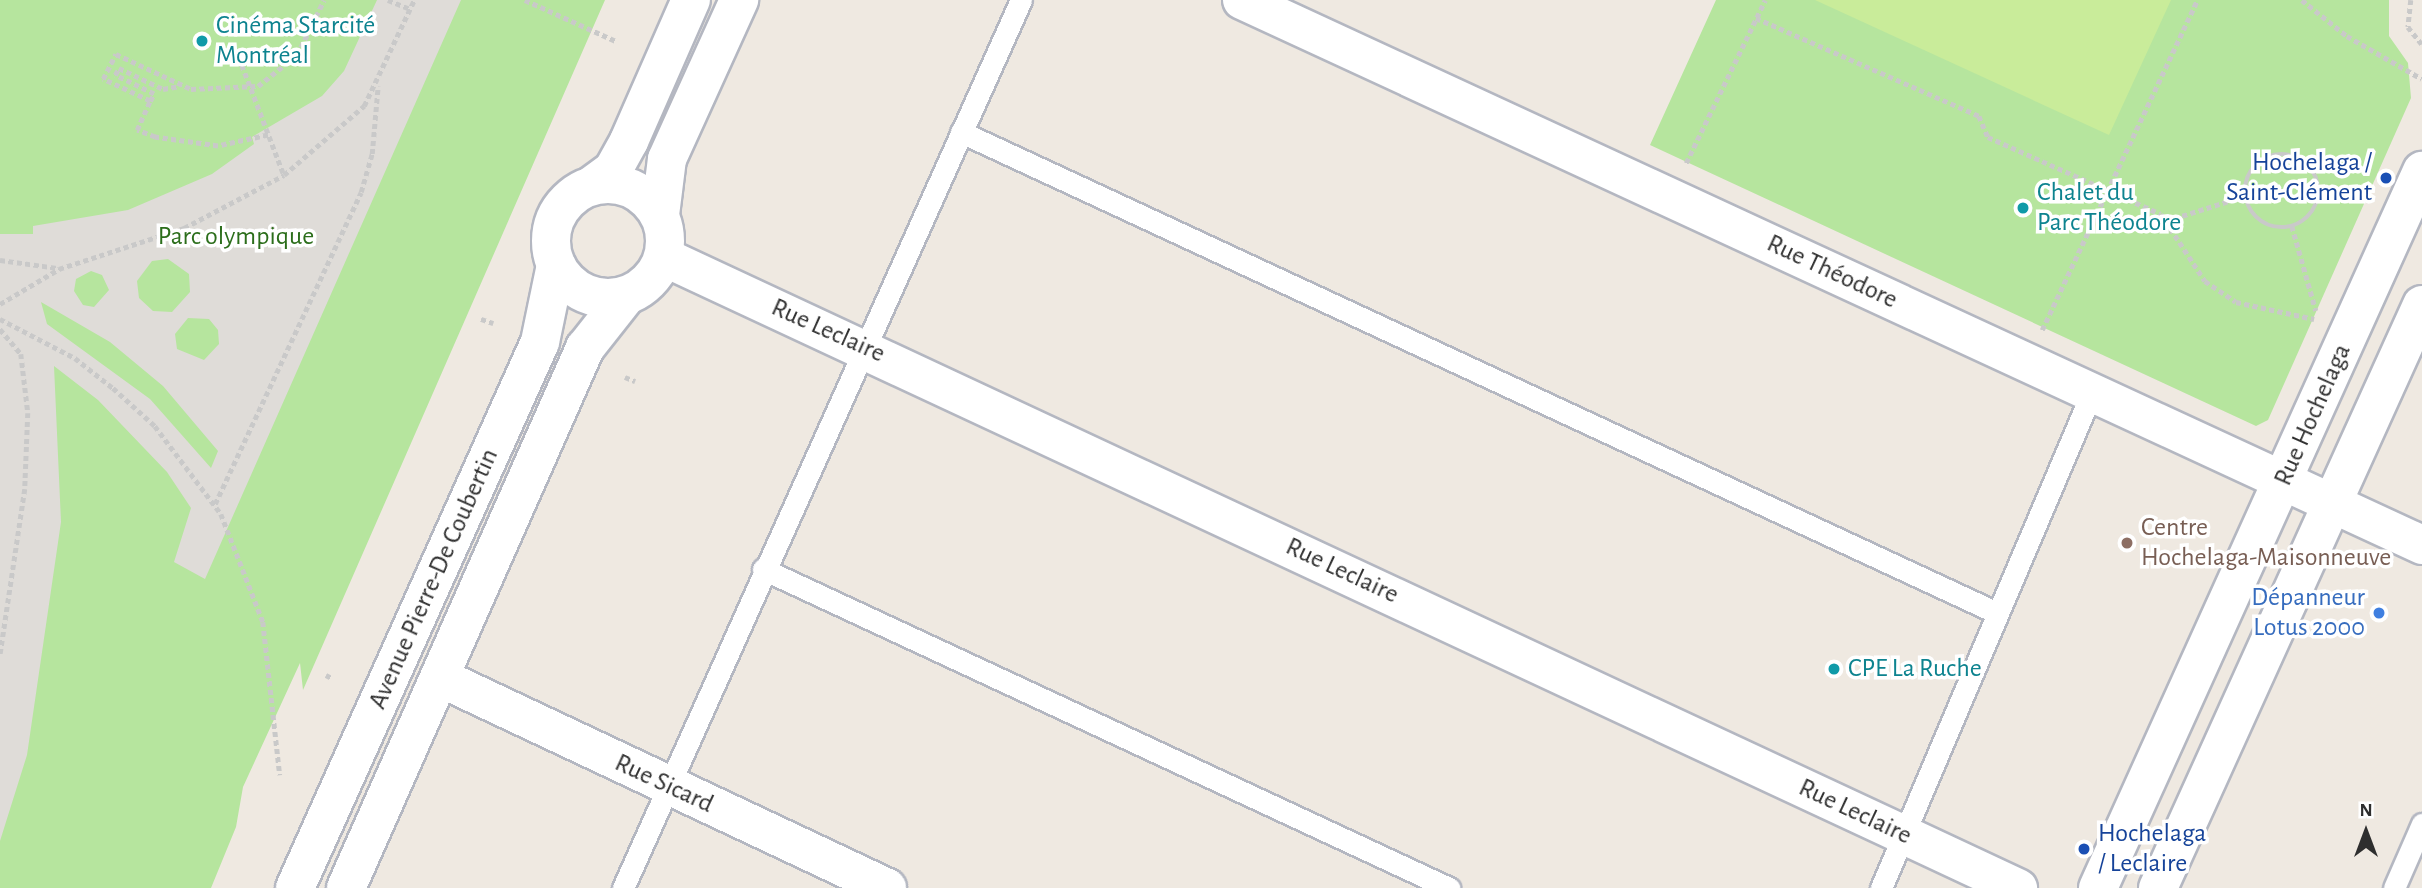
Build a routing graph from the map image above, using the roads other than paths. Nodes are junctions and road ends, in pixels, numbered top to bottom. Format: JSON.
{"nodes":[{"id":1,"x":691,"y":0,"type":"edge"},
{"id":2,"x":739,"y":0,"type":"edge"},
{"id":3,"x":1021,"y":0,"type":"edge"},
{"id":4,"x":1242,"y":0,"type":"edge"},
{"id":5,"x":961,"y":132,"type":"junction"},
{"id":6,"x":2422,"y":171,"type":"edge"},
{"id":7,"x":591,"y":186,"type":"junction"},
{"id":8,"x":660,"y":215,"type":"junction"},
{"id":9,"x":664,"y":257,"type":"junction"},
{"id":10,"x":556,"y":265,"type":"junction"},
{"id":11,"x":626,"y":296,"type":"junction"},
{"id":12,"x":2422,"y":305,"type":"edge"},
{"id":13,"x":861,"y":346,"type":"junction"},
{"id":14,"x":2092,"y":392,"type":"junction"},
{"id":15,"x":2284,"y":480,"type":"junction"},
{"id":16,"x":2333,"y":502,"type":"junction"},
{"id":17,"x":2422,"y":545,"type":"edge"},
{"id":18,"x":764,"y":569,"type":"junction"},
{"id":19,"x":1995,"y":612,"type":"junction"},
{"id":20,"x":441,"y":678,"type":"junction"},
{"id":21,"x":667,"y":786,"type":"junction"},
{"id":22,"x":2422,"y":824,"type":"edge"},
{"id":23,"x":1905,"y":835,"type":"junction"},
{"id":24,"x":295,"y":888,"type":"edge"},
{"id":25,"x":346,"y":888,"type":"edge"},
{"id":26,"x":623,"y":888,"type":"edge"},
{"id":27,"x":887,"y":888,"type":"edge"},
{"id":28,"x":1449,"y":888,"type":"edge"},
{"id":29,"x":1881,"y":888,"type":"edge"},
{"id":30,"x":2018,"y":888,"type":"edge"},
{"id":31,"x":2098,"y":888,"type":"edge"},
{"id":32,"x":2158,"y":888,"type":"edge"},
{"id":33,"x":2394,"y":888,"type":"edge"}],
"edges":[{"from":1,"to":7,"type":"street"},
{"from":2,"to":8,"type":"street"},
{"from":3,"to":5,"type":"lane"},
{"from":4,"to":14,"type":"street","name":"Rue Théodore"},
{"from":5,"to":13,"type":"lane"},
{"from":5,"to":19,"type":"lane"},
{"from":6,"to":15,"type":"street","name":"Rue Hochelaga"},
{"from":7,"to":8,"type":"street"},
{"from":7,"to":10,"type":"street"},
{"from":8,"to":9,"type":"street"},
{"from":9,"to":11,"type":"street"},
{"from":9,"to":13,"type":"street","name":"Rue Leclaire"},
{"from":10,"to":11,"type":"street"},
{"from":10,"to":24,"type":"street","name":"Avenue Pierre-De Coubertin"},
{"from":11,"to":20,"type":"street","name":"Avenue Pierre-De Coubertin"},
{"from":12,"to":16,"type":"street","name":"Rue Hochelaga"},
{"from":13,"to":18,"type":"lane"},
{"from":13,"to":23,"type":"street","name":"Rue Leclaire"},
{"from":14,"to":15,"type":"street","name":"Rue Théodore"},
{"from":14,"to":19,"type":"lane"},
{"from":15,"to":16,"type":"street","name":"Rue Théodore"},
{"from":15,"to":31,"type":"street","name":"Rue Hochelaga"},
{"from":16,"to":17,"type":"street","name":"Rue Théodore"},
{"from":16,"to":32,"type":"street","name":"Rue Hochelaga"},
{"from":18,"to":21,"type":"lane"},
{"from":18,"to":28,"type":"lane"},
{"from":19,"to":23,"type":"lane"},
{"from":20,"to":21,"type":"street","name":"Rue Sicard"},
{"from":20,"to":25,"type":"street","name":"Avenue Pierre-De Coubertin"},
{"from":21,"to":26,"type":"lane"},
{"from":21,"to":27,"type":"street","name":"Rue Sicard"},
{"from":22,"to":33,"type":"lane"},
{"from":23,"to":29,"type":"lane"},
{"from":23,"to":30,"type":"street","name":"Rue Leclaire"}]}
